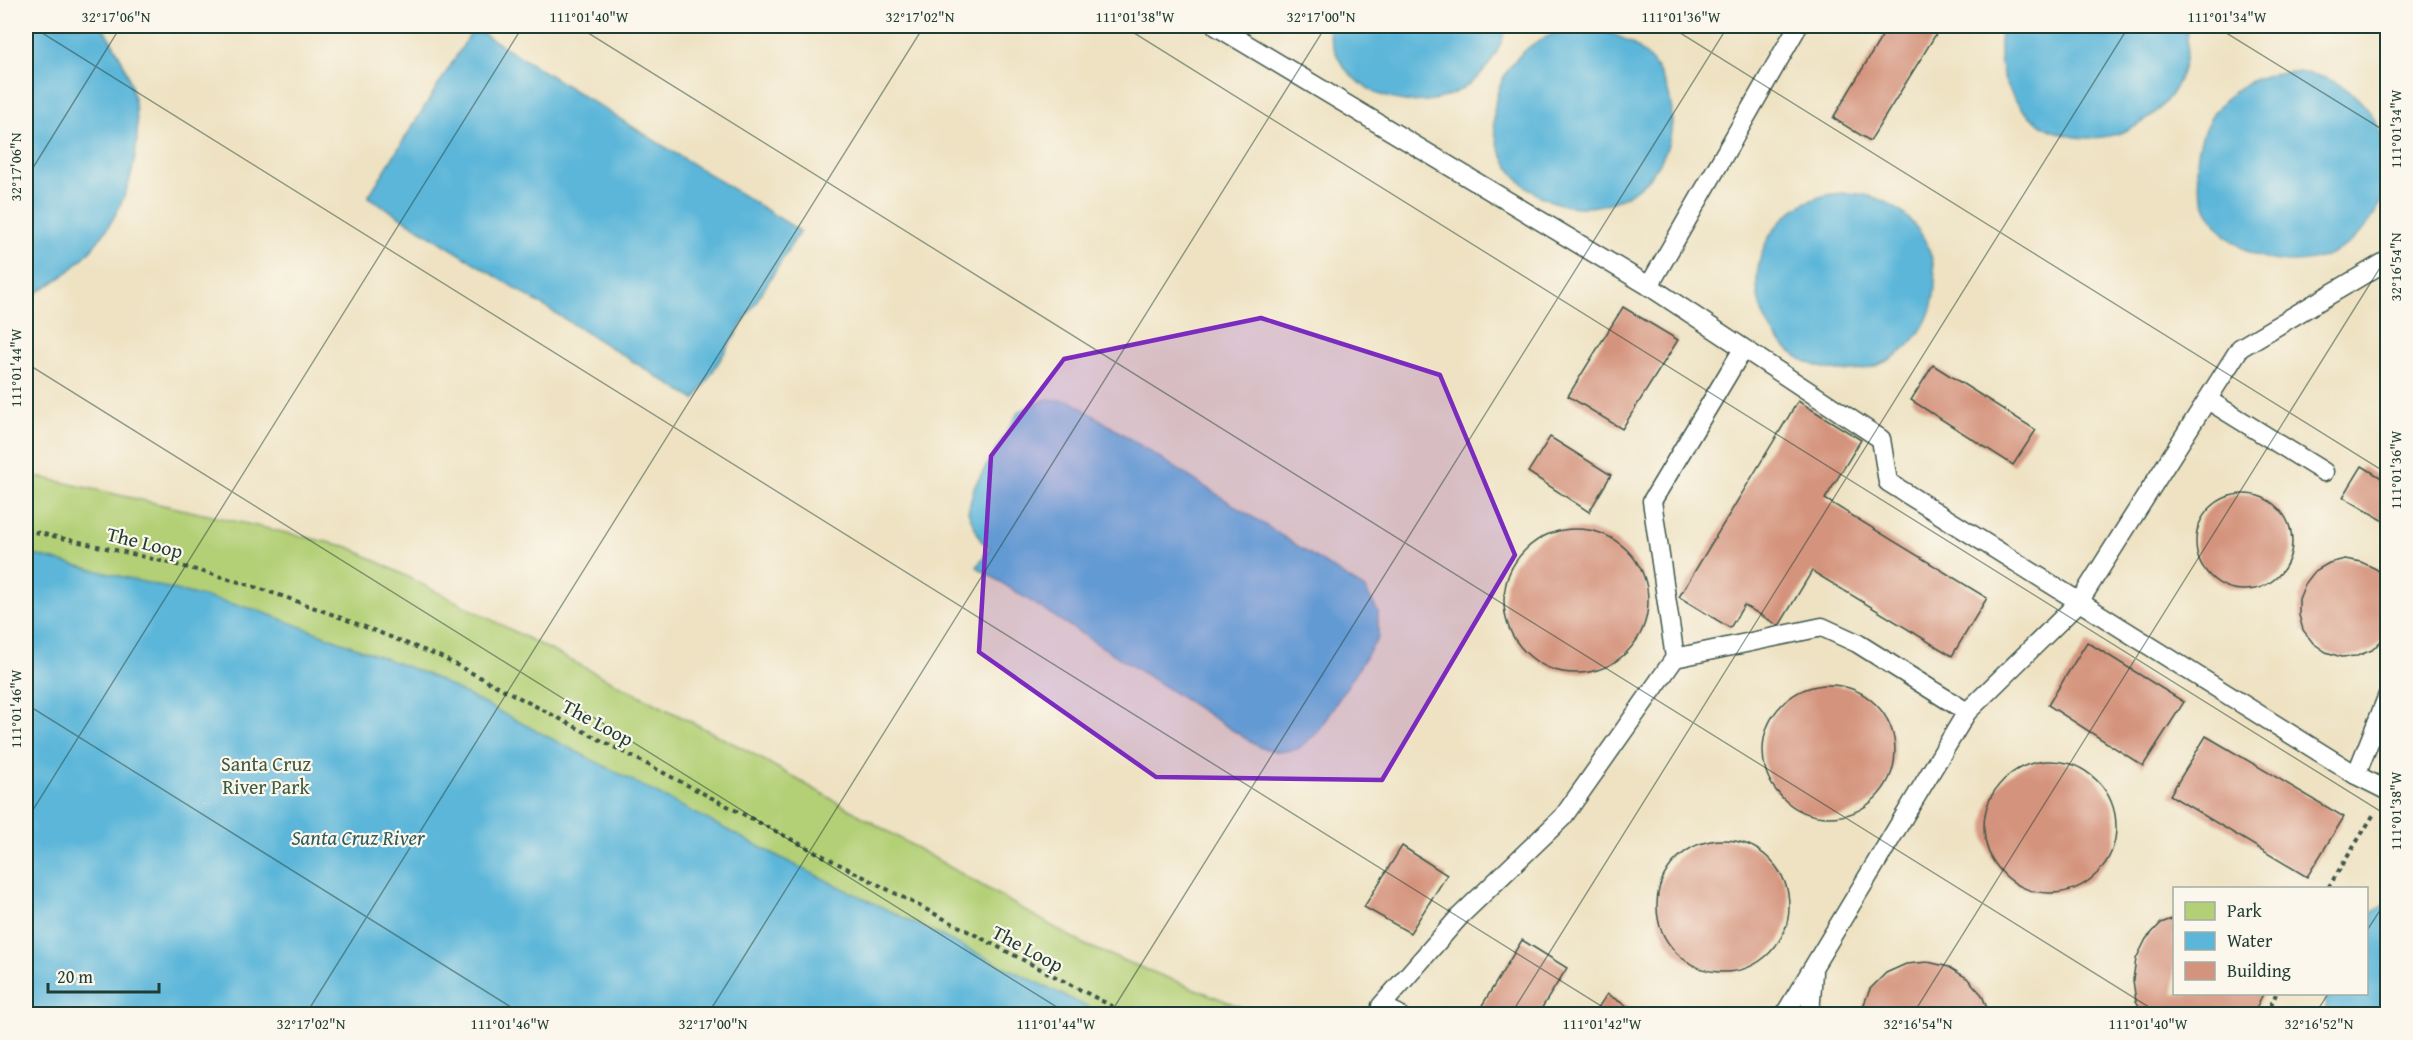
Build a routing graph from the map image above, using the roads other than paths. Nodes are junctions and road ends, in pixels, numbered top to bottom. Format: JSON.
{"nodes":[{"id":1,"x":1216,"y":26,"type":"edge"},
{"id":2,"x":1798,"y":26,"type":"edge"},
{"id":3,"x":2388,"y":260,"type":"edge"},
{"id":4,"x":1649,"y":286,"type":"junction"},
{"id":5,"x":1743,"y":348,"type":"junction"},
{"id":6,"x":2208,"y":400,"type":"junction"},
{"id":7,"x":2324,"y":472,"type":"dead end"},
{"id":8,"x":2079,"y":602,"type":"junction"},
{"id":9,"x":1675,"y":658,"type":"junction"},
{"id":10,"x":2388,"y":695,"type":"edge"},
{"id":11,"x":1967,"y":712,"type":"junction"},
{"id":12,"x":2356,"y":775,"type":"junction"},
{"id":13,"x":2388,"y":791,"type":"edge"},
{"id":14,"x":1813,"y":970,"type":"junction"},
{"id":15,"x":1398,"y":1014,"type":"edge"},
{"id":16,"x":1785,"y":1014,"type":"edge"},
{"id":17,"x":1810,"y":1014,"type":"edge"}],
"edges":[{"from":1,"to":4,"type":"lane"},
{"from":2,"to":4,"type":"lane"},
{"from":3,"to":6,"type":"lane"},
{"from":4,"to":5,"type":"lane"},
{"from":5,"to":8,"type":"lane"},
{"from":5,"to":9,"type":"lane"},
{"from":6,"to":7,"type":"lane"},
{"from":6,"to":8,"type":"lane"},
{"from":8,"to":11,"type":"lane"},
{"from":8,"to":12,"type":"lane"},
{"from":9,"to":11,"type":"lane"},
{"from":9,"to":15,"type":"lane"},
{"from":10,"to":12,"type":"lane"},
{"from":11,"to":14,"type":"lane"},
{"from":12,"to":13,"type":"lane"},
{"from":14,"to":16,"type":"lane"},
{"from":14,"to":17,"type":"lane"}]}
